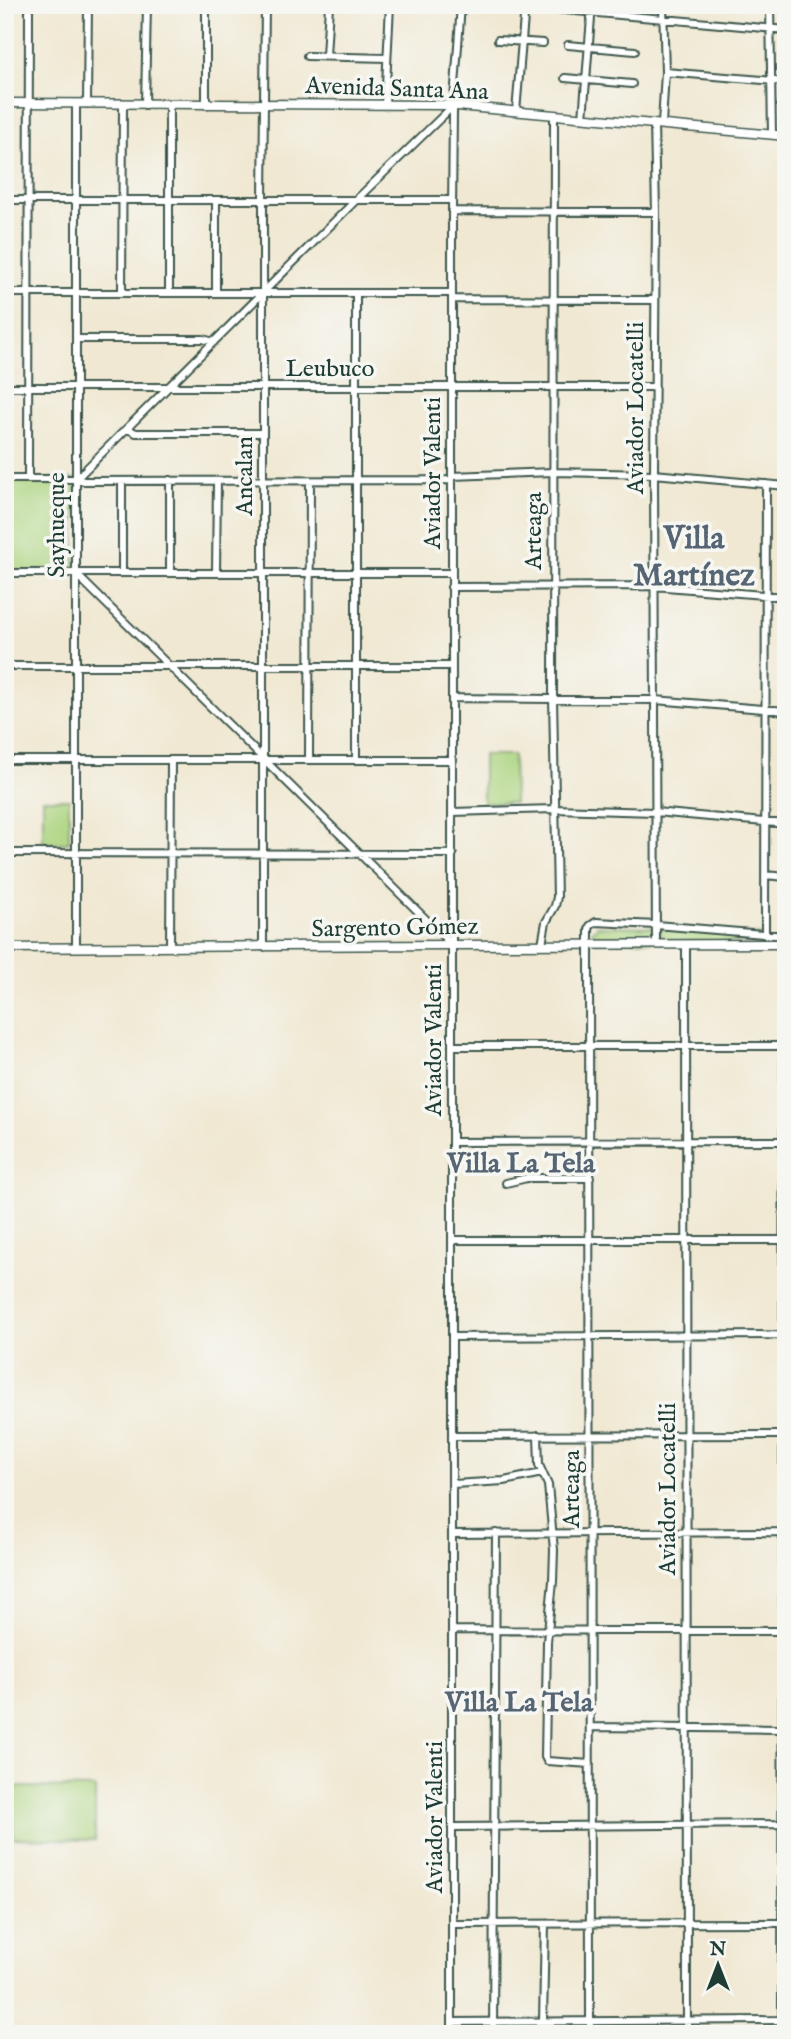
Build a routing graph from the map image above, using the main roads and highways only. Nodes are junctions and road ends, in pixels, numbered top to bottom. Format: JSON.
{"nodes":[{"id":1,"x":5,"y":103,"type":"edge"},
{"id":2,"x":786,"y":136,"type":"edge"},
{"id":3,"x":785,"y":942,"type":"edge"},
{"id":4,"x":5,"y":948,"type":"edge"}],
"edges":[{"from":1,"to":2,"type":"main road","name":"Avenida Santa Ana"},
{"from":3,"to":4,"type":"main road","name":"Sargento Gómez"}]}
